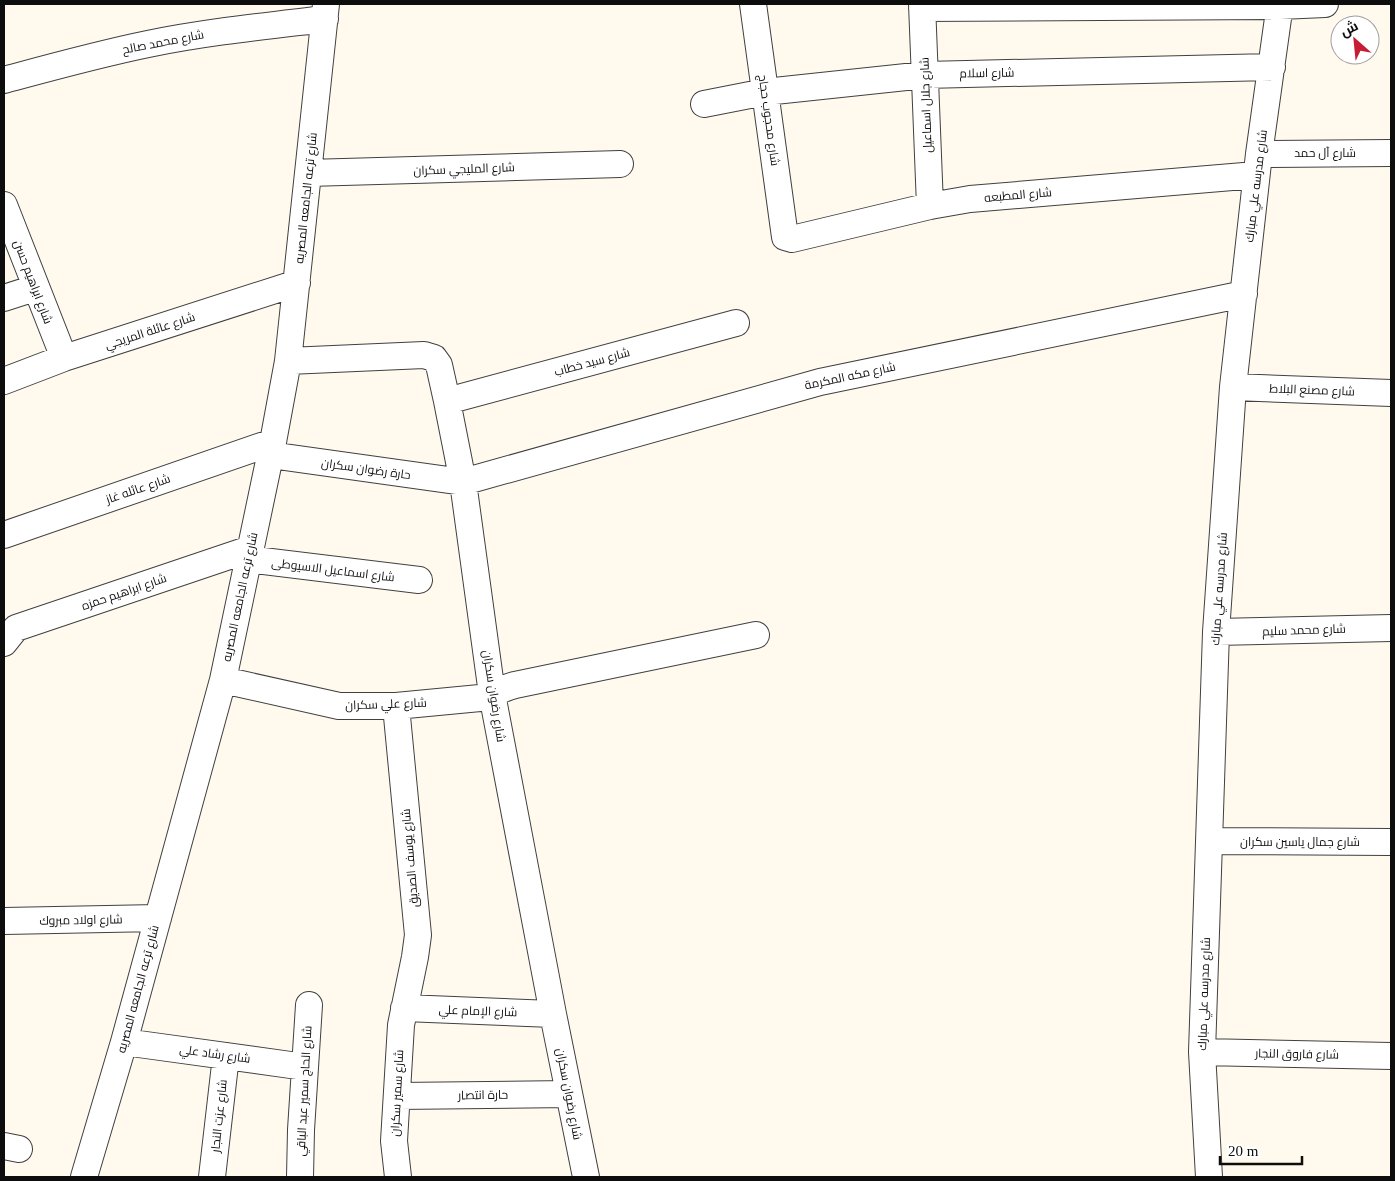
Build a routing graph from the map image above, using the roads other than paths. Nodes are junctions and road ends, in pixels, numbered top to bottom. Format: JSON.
{"nodes":[{"id":1,"x":753,"y":4,"type":"edge"},
{"id":2,"x":1325,"y":4,"type":"edge"},
{"id":3,"x":1280,"y":5,"type":"edge"},
{"id":4,"x":922,"y":6,"type":"edge"},
{"id":5,"x":326,"y":11,"type":"edge"},
{"id":6,"x":1272,"y":67,"type":"junction"},
{"id":7,"x":925,"y":74,"type":"junction"},
{"id":8,"x":4,"y":80,"type":"edge"},
{"id":9,"x":765,"y":92,"type":"junction"},
{"id":10,"x":704,"y":104,"type":"dead end"},
{"id":11,"x":1391,"y":153,"type":"edge"},
{"id":12,"x":620,"y":164,"type":"dead end"},
{"id":13,"x":1258,"y":164,"type":"junction"},
{"id":14,"x":308,"y":173,"type":"junction"},
{"id":15,"x":4,"y":205,"type":"edge"},
{"id":16,"x":930,"y":206,"type":"junction"},
{"id":17,"x":785,"y":237,"type":"joint"},
{"id":18,"x":297,"y":284,"type":"junction"},
{"id":19,"x":35,"y":288,"type":"junction"},
{"id":20,"x":1244,"y":294,"type":"junction"},
{"id":21,"x":4,"y":298,"type":"edge"},
{"id":22,"x":736,"y":323,"type":"dead end"},
{"id":23,"x":64,"y":358,"type":"junction"},
{"id":24,"x":288,"y":360,"type":"junction"},
{"id":25,"x":4,"y":381,"type":"edge"},
{"id":26,"x":1233,"y":388,"type":"junction"},
{"id":27,"x":1391,"y":392,"type":"edge"},
{"id":28,"x":447,"y":400,"type":"junction"},
{"id":29,"x":271,"y":449,"type":"junction"},
{"id":30,"x":463,"y":482,"type":"junction"},
{"id":31,"x":4,"y":535,"type":"edge"},
{"id":32,"x":248,"y":554,"type":"junction"},
{"id":33,"x":419,"y":580,"type":"dead end"},
{"id":34,"x":1391,"y":628,"type":"edge"},
{"id":35,"x":1216,"y":632,"type":"junction"},
{"id":36,"x":756,"y":635,"type":"dead end"},
{"id":37,"x":4,"y":643,"type":"edge"},
{"id":38,"x":223,"y":680,"type":"junction"},
{"id":39,"x":492,"y":694,"type":"junction"},
{"id":40,"x":396,"y":706,"type":"junction"},
{"id":41,"x":1208,"y":841,"type":"junction"},
{"id":42,"x":1391,"y":842,"type":"edge"},
{"id":43,"x":158,"y":918,"type":"junction"},
{"id":44,"x":4,"y":921,"type":"edge"},
{"id":45,"x":309,"y":1005,"type":"dead end"},
{"id":46,"x":404,"y":1008,"type":"junction"},
{"id":47,"x":553,"y":1014,"type":"junction"},
{"id":48,"x":124,"y":1042,"type":"junction"},
{"id":49,"x":1202,"y":1052,"type":"junction"},
{"id":50,"x":226,"y":1056,"type":"junction"},
{"id":51,"x":1391,"y":1056,"type":"edge"},
{"id":52,"x":305,"y":1066,"type":"junction"},
{"id":53,"x":569,"y":1094,"type":"junction"},
{"id":54,"x":396,"y":1096,"type":"junction"},
{"id":55,"x":84,"y":1177,"type":"edge"},
{"id":56,"x":212,"y":1177,"type":"edge"},
{"id":57,"x":300,"y":1177,"type":"edge"},
{"id":58,"x":398,"y":1177,"type":"edge"},
{"id":59,"x":586,"y":1177,"type":"edge"},
{"id":60,"x":1209,"y":1177,"type":"edge"}],
"edges":[{"from":1,"to":9,"type":"street","name":"شارع محجوب حجاج"},
{"from":2,"to":3,"type":"street"},
{"from":3,"to":4,"type":"street"},
{"from":3,"to":6,"type":"street","name":"شارع مدرسه علي مبارك"},
{"from":4,"to":7,"type":"street","name":"شارع جلال اسماعيل"},
{"from":5,"to":8,"type":"street","name":"شارع محمد صالح"},
{"from":5,"to":14,"type":"street","name":"شارع ترعه الجامعه المصريه"},
{"from":6,"to":7,"type":"street","name":"شارع اسلام"},
{"from":6,"to":13,"type":"street","name":"شارع مدرسه علي مبارك"},
{"from":7,"to":9,"type":"street","name":"شارع اسلام"},
{"from":7,"to":16,"type":"street","name":"شارع جلال اسماعيل"},
{"from":9,"to":10,"type":"street","name":"شارع اسلام"},
{"from":9,"to":17,"type":"street","name":"شارع محجوب حجاج"},
{"from":11,"to":13,"type":"street","name":"شارع آل حمد"},
{"from":12,"to":14,"type":"street","name":"شارع المليجي سكران"},
{"from":13,"to":16,"type":"street","name":"شارع المطبعه"},
{"from":13,"to":20,"type":"street","name":"شارع مدرسه علي مبارك"},
{"from":14,"to":18,"type":"street","name":"شارع ترعه الجامعه المصريه"},
{"from":15,"to":19,"type":"street","name":"شارع ابراهيم حسن"},
{"from":16,"to":17,"type":"street","name":"شارع المطبعه"},
{"from":18,"to":23,"type":"street","name":"شارع عائلة المريجي"},
{"from":18,"to":24,"type":"street","name":"شارع ترعه الجامعه المصريه"},
{"from":19,"to":21,"type":"street"},
{"from":19,"to":23,"type":"street","name":"شارع ابراهيم حسن"},
{"from":20,"to":26,"type":"street","name":"شارع مدرسه علي مبارك"},
{"from":20,"to":30,"type":"street","name":"شارع مكه المكرمة"},
{"from":22,"to":28,"type":"street","name":"شارع سيد خطاب"},
{"from":23,"to":25,"type":"street","name":"شارع عائلة المريجي"},
{"from":24,"to":28,"type":"street","name":"شارع رضوان سكران"},
{"from":24,"to":29,"type":"street","name":"شارع ترعه الجامعه المصريه"},
{"from":26,"to":27,"type":"street","name":"شارع مصنع البلاط"},
{"from":26,"to":35,"type":"street","name":"شارع مدرسه علي مبارك"},
{"from":28,"to":30,"type":"street","name":"شارع رضوان سكران"},
{"from":29,"to":30,"type":"street","name":"حارة رضوان سكران"},
{"from":29,"to":31,"type":"street","name":"شارع عائله غاز"},
{"from":29,"to":32,"type":"street","name":"شارع ترعه الجامعه المصريه"},
{"from":30,"to":39,"type":"street","name":"شارع رضوان سكران"},
{"from":32,"to":33,"type":"street","name":"شارع اسماعيل الاسيوطى"},
{"from":32,"to":37,"type":"street","name":"شارع ابراهيم حمزه"},
{"from":32,"to":38,"type":"street","name":"شارع ترعه الجامعه المصريه"},
{"from":34,"to":35,"type":"street","name":"شارع محمد سليم"},
{"from":35,"to":41,"type":"street","name":"شارع مدرسه علي مبارك"},
{"from":36,"to":39,"type":"street","name":"شارع علي سكران"},
{"from":38,"to":40,"type":"street","name":"شارع علي سكران"},
{"from":38,"to":43,"type":"street","name":"شارع ترعه الجامعه المصريه"},
{"from":39,"to":40,"type":"street","name":"شارع علي سكران"},
{"from":39,"to":47,"type":"street","name":"شارع رضوان سكران"},
{"from":40,"to":46,"type":"street","name":"شارع يوسف الصديق"},
{"from":41,"to":42,"type":"street","name":"شارع جمال ياسين سكران"},
{"from":41,"to":49,"type":"street","name":"شارع مدرسه علي مبارك"},
{"from":43,"to":44,"type":"street","name":"شارع اولاد مبروك"},
{"from":43,"to":48,"type":"street","name":"شارع ترعه الجامعه المصريه"},
{"from":45,"to":52,"type":"street","name":"شارع الحاج سمير عبد الباقي"},
{"from":46,"to":47,"type":"street","name":"شارع الإمام علي"},
{"from":46,"to":54,"type":"street","name":"شارع سمير سكران"},
{"from":47,"to":53,"type":"street","name":"شارع رضوان سكران"},
{"from":48,"to":50,"type":"street","name":"شارع رشاد علي"},
{"from":48,"to":55,"type":"street","name":"شارع ترعه الجامعه المصريه"},
{"from":49,"to":51,"type":"street","name":"شارع فاروق النجار"},
{"from":49,"to":60,"type":"street","name":"شارع مدرسه علي مبارك"},
{"from":50,"to":52,"type":"street","name":"شارع رشاد علي"},
{"from":50,"to":56,"type":"street","name":"شارع عزت النجار"},
{"from":52,"to":57,"type":"street","name":"شارع الحاج سمير عبد الباقي"},
{"from":53,"to":54,"type":"street","name":"حارة انتصار"},
{"from":53,"to":59,"type":"street","name":"شارع رضوان سكران"},
{"from":54,"to":58,"type":"street","name":"شارع سمير سكران"}]}
